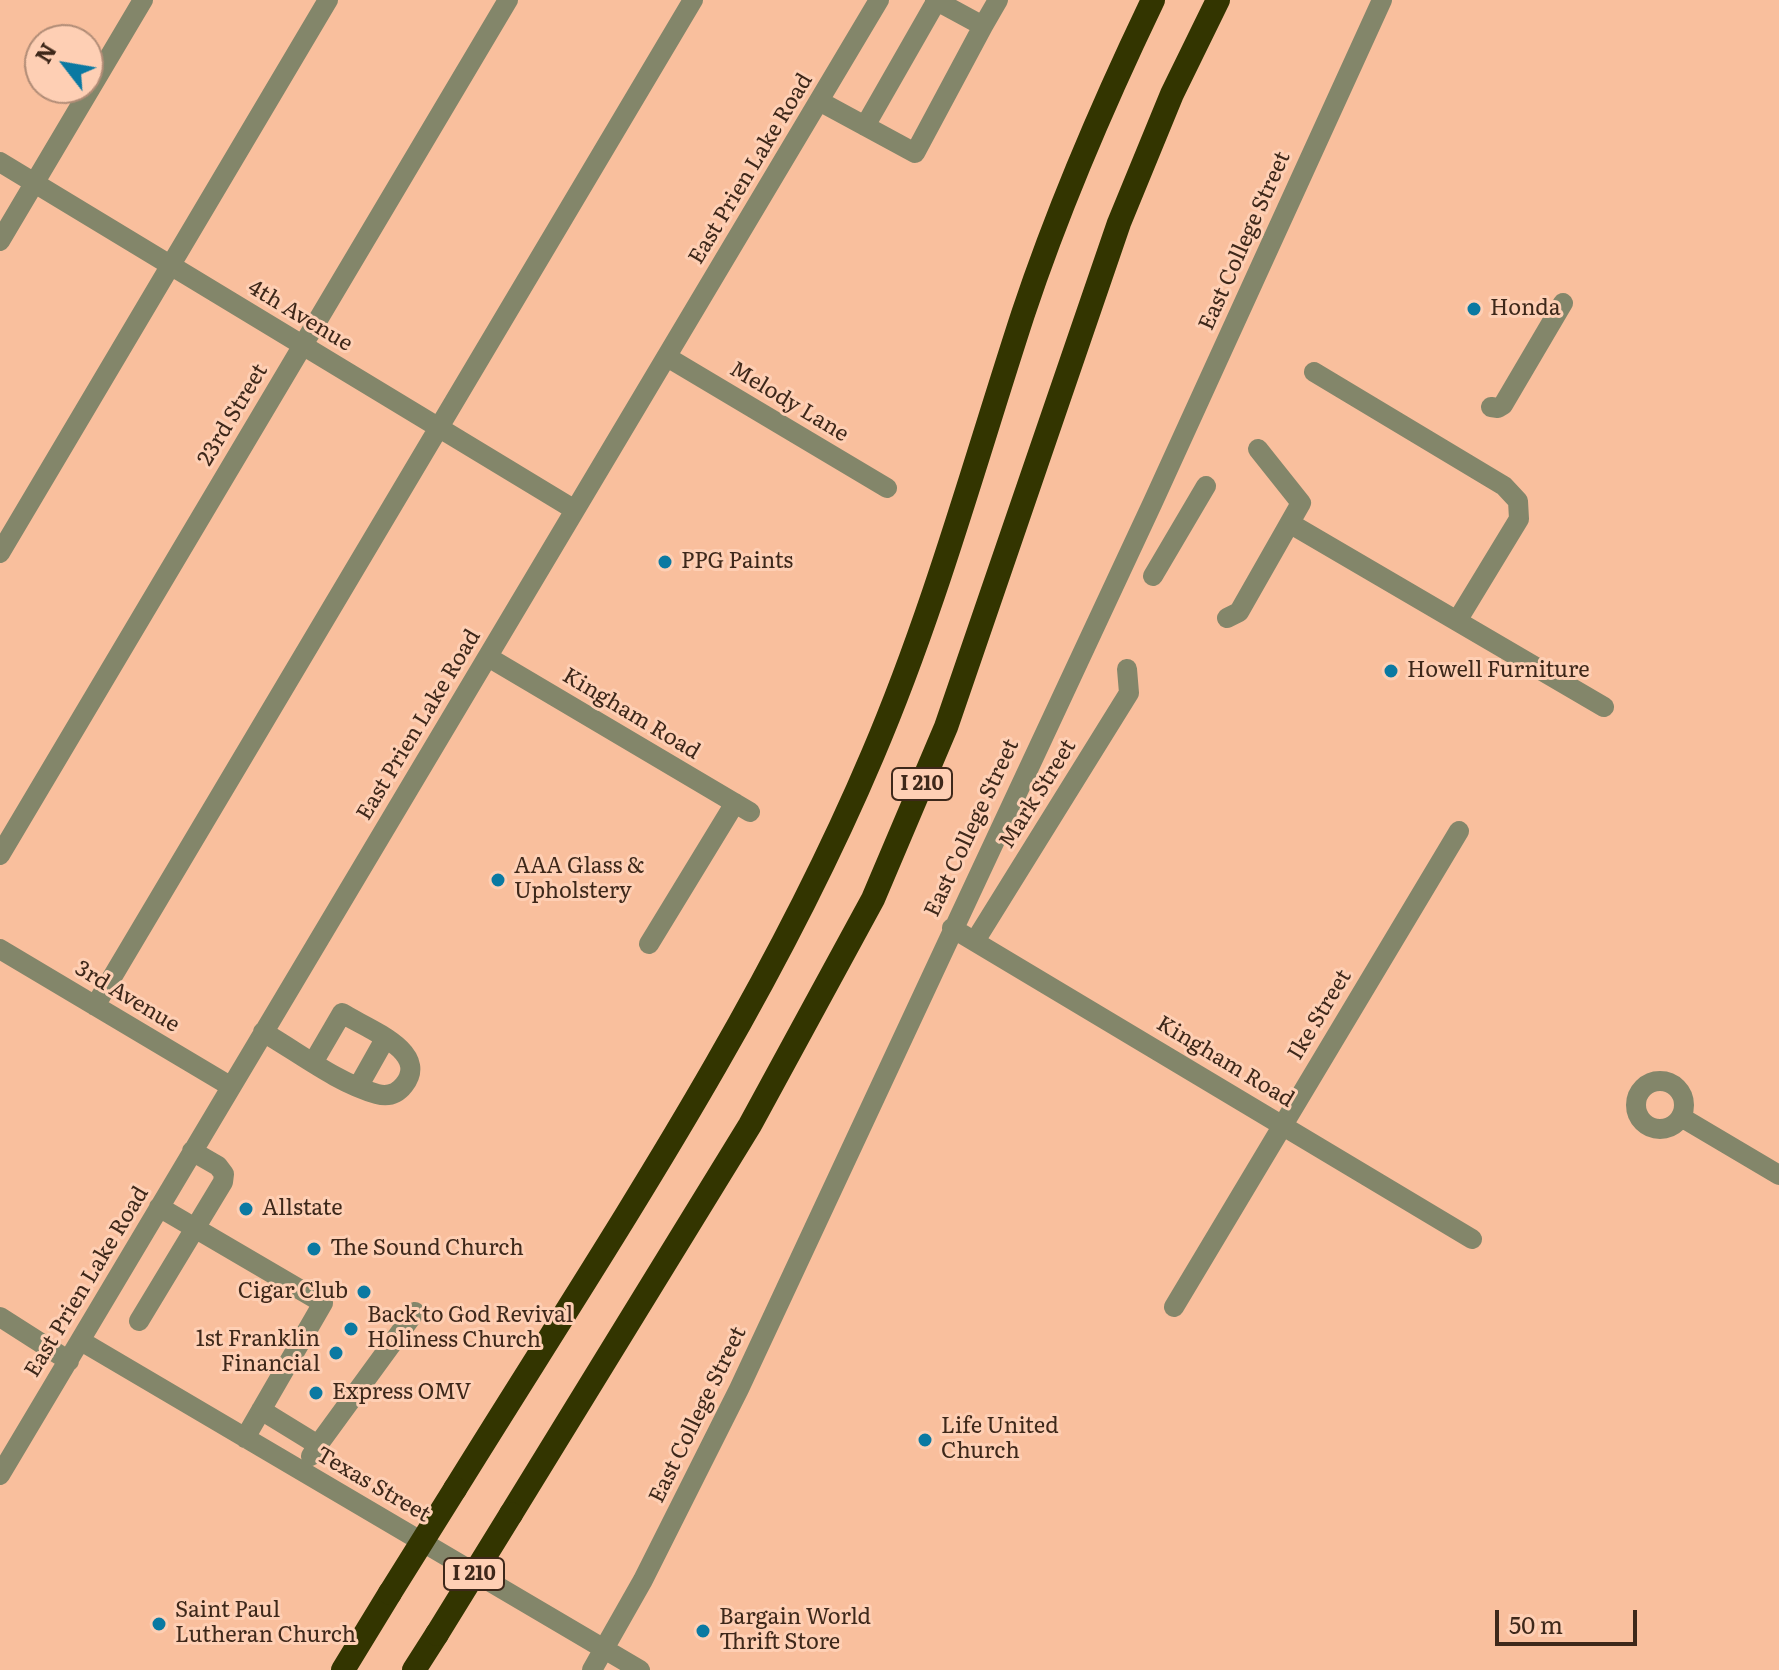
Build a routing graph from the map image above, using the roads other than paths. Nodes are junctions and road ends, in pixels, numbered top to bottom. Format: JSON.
{"nodes":[{"id":1,"x":143,"y":0,"type":"edge"},
{"id":2,"x":328,"y":0,"type":"edge"},
{"id":3,"x":508,"y":0,"type":"edge"},
{"id":4,"x":693,"y":0,"type":"edge"},
{"id":5,"x":879,"y":0,"type":"edge"},
{"id":6,"x":936,"y":0,"type":"edge"},
{"id":7,"x":998,"y":0,"type":"edge"},
{"id":8,"x":1153,"y":0,"type":"edge"},
{"id":9,"x":1218,"y":0,"type":"edge"},
{"id":10,"x":1382,"y":0,"type":"edge"},
{"id":11,"x":983,"y":26,"type":"junction"},
{"id":12,"x":819,"y":101,"type":"junction"},
{"id":13,"x":865,"y":126,"type":"junction"},
{"id":14,"x":0,"y":162,"type":"edge"},
{"id":15,"x":35,"y":182,"type":"junction"},
{"id":16,"x":0,"y":241,"type":"edge"},
{"id":17,"x":171,"y":265,"type":"junction"},
{"id":18,"x":1563,"y":303,"type":"dead end"},
{"id":19,"x":302,"y":345,"type":"junction"},
{"id":20,"x":667,"y":357,"type":"junction"},
{"id":21,"x":1314,"y":372,"type":"dead end"},
{"id":22,"x":1491,"y":407,"type":"dead end"},
{"id":23,"x":438,"y":428,"type":"junction"},
{"id":24,"x":1258,"y":449,"type":"dead end"},
{"id":25,"x":1206,"y":486,"type":"dead end"},
{"id":26,"x":887,"y":488,"type":"dead end"},
{"id":27,"x":575,"y":510,"type":"junction"},
{"id":28,"x":1291,"y":524,"type":"junction"},
{"id":29,"x":0,"y":553,"type":"edge"},
{"id":30,"x":1153,"y":576,"type":"dead end"},
{"id":31,"x":1227,"y":618,"type":"dead end"},
{"id":32,"x":1457,"y":621,"type":"junction"},
{"id":33,"x":488,"y":657,"type":"junction"},
{"id":34,"x":1127,"y":669,"type":"dead end"},
{"id":35,"x":1604,"y":707,"type":"dead end"},
{"id":36,"x":1459,"y":831,"type":"dead end"},
{"id":37,"x":0,"y":855,"type":"edge"},
{"id":38,"x":952,"y":928,"type":"junction"},
{"id":39,"x":975,"y":941,"type":"junction"},
{"id":40,"x":649,"y":944,"type":"dead end"},
{"id":41,"x":0,"y":949,"type":"edge"},
{"id":42,"x":95,"y":1006,"type":"junction"},
{"id":43,"x":263,"y":1032,"type":"junction"},
{"id":44,"x":385,"y":1039,"type":"junction"},
{"id":45,"x":314,"y":1061,"type":"junction"},
{"id":46,"x":230,"y":1086,"type":"junction"},
{"id":47,"x":358,"y":1087,"type":"junction"},
{"id":48,"x":1681,"y":1117,"type":"dead end"},
{"id":49,"x":1282,"y":1125,"type":"junction"},
{"id":50,"x":192,"y":1151,"type":"junction"},
{"id":51,"x":1779,"y":1175,"type":"edge"},
{"id":52,"x":159,"y":1207,"type":"junction"},
{"id":53,"x":195,"y":1228,"type":"junction"},
{"id":54,"x":1472,"y":1239,"type":"dead end"},
{"id":55,"x":1174,"y":1307,"type":"dead end"},
{"id":56,"x":415,"y":1312,"type":"dead end"},
{"id":57,"x":0,"y":1317,"type":"edge"},
{"id":58,"x":139,"y":1321,"type":"dead end"},
{"id":59,"x":81,"y":1341,"type":"junction"},
{"id":60,"x":69,"y":1361,"type":"junction"},
{"id":61,"x":261,"y":1410,"type":"junction"},
{"id":62,"x":245,"y":1438,"type":"junction"},
{"id":63,"x":318,"y":1445,"type":"junction"},
{"id":64,"x":302,"y":1471,"type":"junction"},
{"id":65,"x":0,"y":1475,"type":"edge"},
{"id":66,"x":605,"y":1649,"type":"junction"},
{"id":67,"x":343,"y":1670,"type":"edge"},
{"id":68,"x":414,"y":1670,"type":"edge"},
{"id":69,"x":592,"y":1670,"type":"edge"},
{"id":70,"x":640,"y":1670,"type":"edge"}],
"edges":[{"from":1,"to":15,"type":"street"},
{"from":2,"to":17,"type":"street"},
{"from":3,"to":19,"type":"street","name":"23rd Street"},
{"from":4,"to":23,"type":"street"},
{"from":5,"to":12,"type":"street","name":"East Prien Lake Road"},
{"from":6,"to":11,"type":"street"},
{"from":6,"to":13,"type":"street"},
{"from":7,"to":11,"type":"street"},
{"from":8,"to":67,"type":"highway","number":"I 210","bridge":true},
{"from":9,"to":68,"type":"highway","number":"I 210","bridge":true},
{"from":10,"to":38,"type":"street","name":"East College Street"},
{"from":11,"to":13,"type":"street"},
{"from":12,"to":13,"type":"street"},
{"from":12,"to":20,"type":"street","name":"East Prien Lake Road"},
{"from":14,"to":15,"type":"street","name":"4th Avenue"},
{"from":15,"to":16,"type":"street"},
{"from":15,"to":17,"type":"street","name":"4th Avenue"},
{"from":17,"to":19,"type":"street","name":"4th Avenue"},
{"from":17,"to":29,"type":"street"},
{"from":18,"to":22,"type":"street"},
{"from":19,"to":23,"type":"street","name":"4th Avenue"},
{"from":19,"to":37,"type":"street","name":"23rd Street"},
{"from":20,"to":26,"type":"street","name":"Melody Lane"},
{"from":20,"to":27,"type":"street","name":"East Prien Lake Road"},
{"from":21,"to":32,"type":"street"},
{"from":23,"to":27,"type":"street","name":"4th Avenue"},
{"from":23,"to":42,"type":"street"},
{"from":24,"to":28,"type":"street"},
{"from":25,"to":30,"type":"street"},
{"from":27,"to":33,"type":"street","name":"East Prien Lake Road"},
{"from":28,"to":31,"type":"street"},
{"from":28,"to":32,"type":"street"},
{"from":32,"to":35,"type":"street"},
{"from":33,"to":40,"type":"street","name":"Kingham Road"},
{"from":33,"to":43,"type":"street","name":"East Prien Lake Road"},
{"from":34,"to":39,"type":"street","name":"Mark Street"},
{"from":36,"to":49,"type":"street","name":"Ike Street"},
{"from":38,"to":39,"type":"street","name":"Kingham Road"},
{"from":38,"to":66,"type":"street","name":"East College Street"},
{"from":39,"to":49,"type":"street","name":"Kingham Road"},
{"from":41,"to":42,"type":"street","name":"3rd Avenue"},
{"from":42,"to":46,"type":"street","name":"3rd Avenue"},
{"from":43,"to":45,"type":"street"},
{"from":43,"to":46,"type":"street","name":"East Prien Lake Road"},
{"from":44,"to":45,"type":"street"},
{"from":44,"to":47,"type":"street"},
{"from":44,"to":47,"type":"street"},
{"from":45,"to":47,"type":"street"},
{"from":46,"to":50,"type":"street","name":"East Prien Lake Road"},
{"from":48,"to":51,"type":"street"},
{"from":49,"to":54,"type":"street","name":"Kingham Road"},
{"from":49,"to":55,"type":"street","name":"Ike Street"},
{"from":50,"to":52,"type":"street","name":"East Prien Lake Road"},
{"from":50,"to":53,"type":"street"},
{"from":52,"to":53,"type":"street"},
{"from":52,"to":59,"type":"street","name":"East Prien Lake Road"},
{"from":53,"to":58,"type":"street"},
{"from":53,"to":61,"type":"street"},
{"from":56,"to":63,"type":"street"},
{"from":57,"to":60,"type":"street"},
{"from":59,"to":60,"type":"street","name":"East Prien Lake Road"},
{"from":59,"to":62,"type":"street","name":"Texas Street"},
{"from":60,"to":65,"type":"street","name":"East Prien Lake Road"},
{"from":61,"to":62,"type":"street"},
{"from":61,"to":63,"type":"street"},
{"from":62,"to":64,"type":"street","name":"Texas Street"},
{"from":63,"to":64,"type":"street"},
{"from":64,"to":66,"type":"street","name":"Texas Street"},
{"from":66,"to":69,"type":"street","name":"East College Street"},
{"from":66,"to":70,"type":"street","name":"Texas Street"}]}
